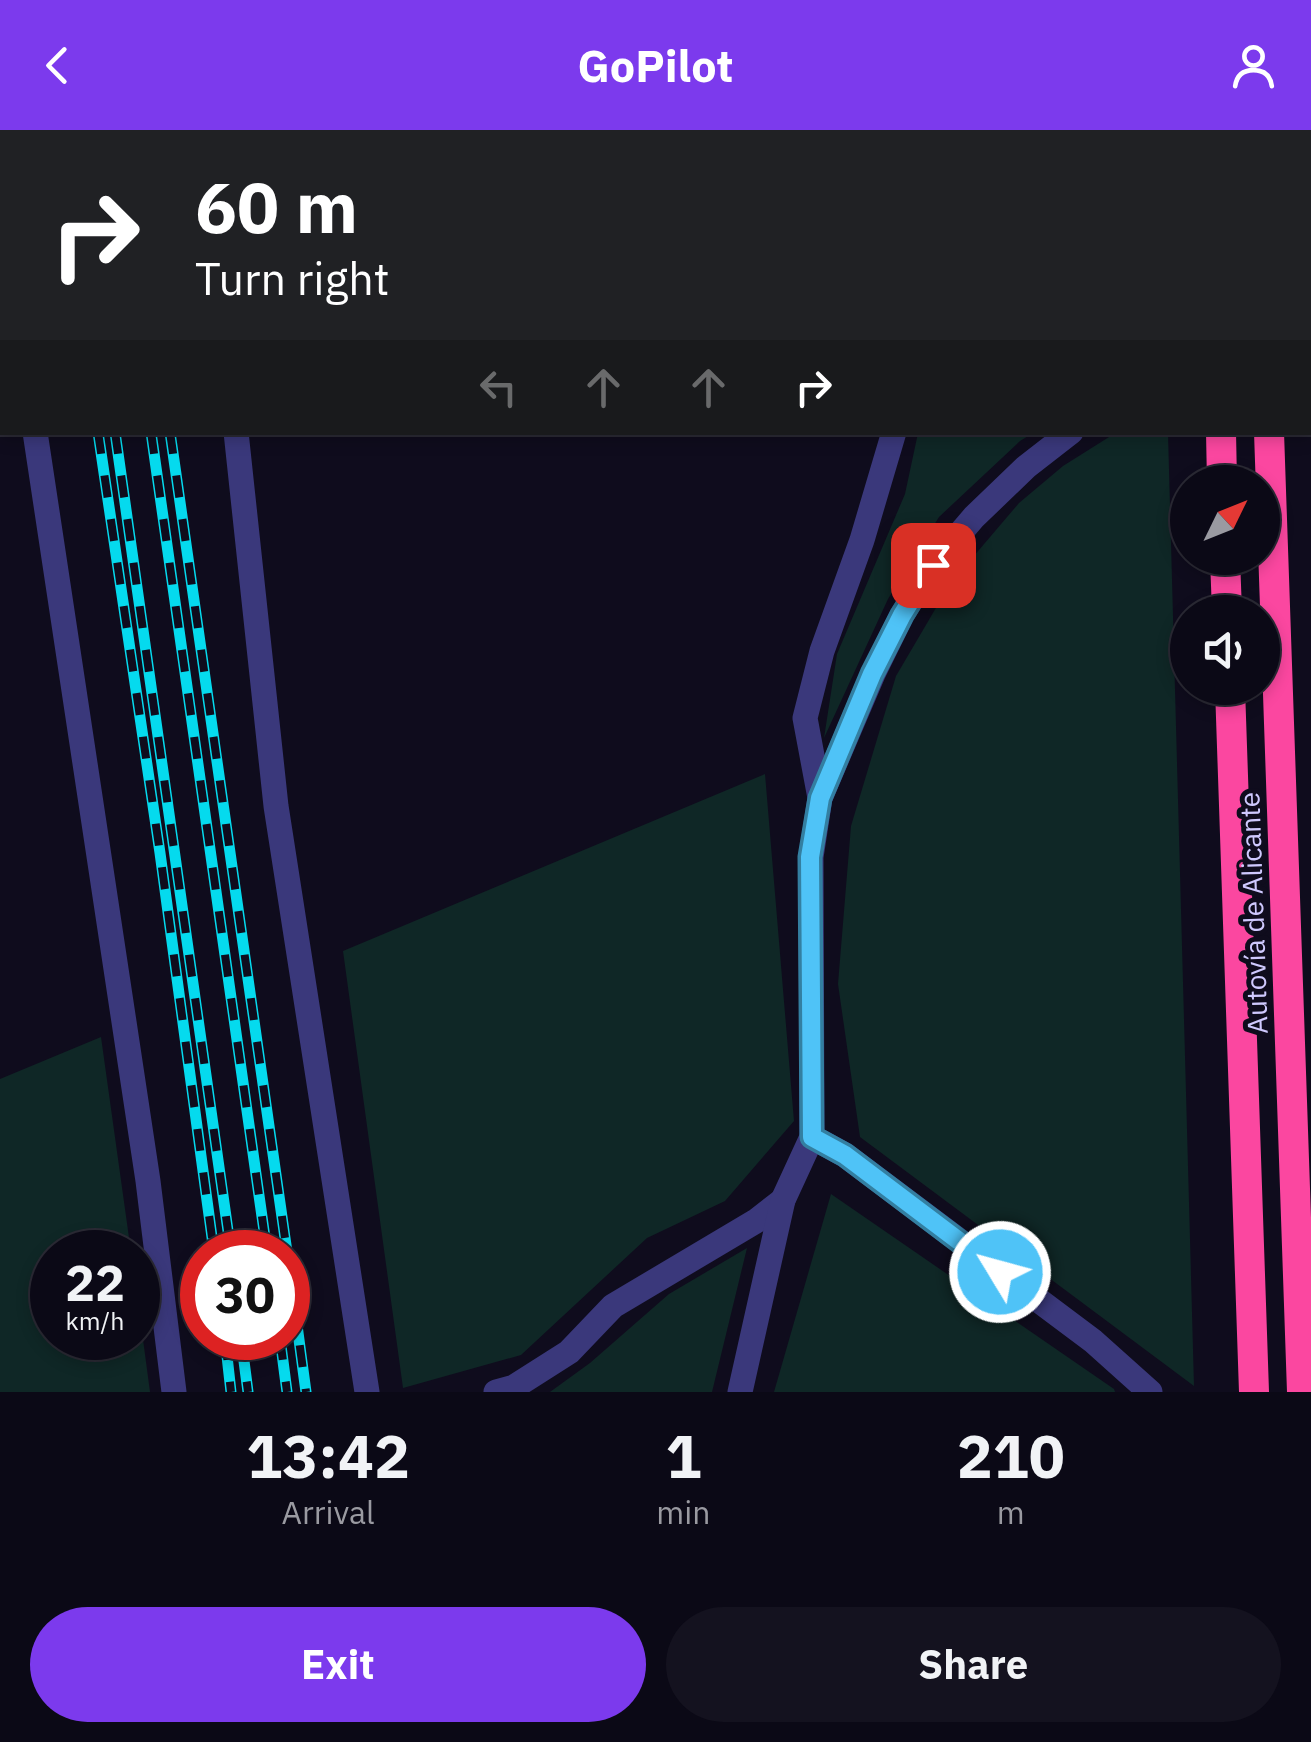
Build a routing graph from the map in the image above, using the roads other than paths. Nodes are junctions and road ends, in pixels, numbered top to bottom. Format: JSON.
{"nodes":[{"id":1,"x":35,"y":435,"type":"edge"},
{"id":2,"x":236,"y":435,"type":"edge"},
{"id":3,"x":893,"y":435,"type":"edge"},
{"id":4,"x":1066,"y":435,"type":"edge"},
{"id":5,"x":1221,"y":435,"type":"edge"},
{"id":6,"x":1269,"y":435,"type":"edge"},
{"id":7,"x":1222,"y":465,"type":"edge"},
{"id":8,"x":1231,"y":705,"type":"edge"},
{"id":9,"x":820,"y":798,"type":"junction"},
{"id":10,"x":812,"y":1137,"type":"junction"},
{"id":11,"x":784,"y":1200,"type":"junction"},
{"id":12,"x":174,"y":1392,"type":"edge"},
{"id":13,"x":367,"y":1392,"type":"edge"},
{"id":14,"x":496,"y":1392,"type":"edge"},
{"id":15,"x":740,"y":1392,"type":"edge"},
{"id":16,"x":1150,"y":1392,"type":"edge"},
{"id":17,"x":1254,"y":1392,"type":"edge"},
{"id":18,"x":1302,"y":1392,"type":"edge"}],
"edges":[{"from":1,"to":12,"type":"street"},
{"from":2,"to":13,"type":"street"},
{"from":3,"to":9,"type":"street"},
{"from":4,"to":9,"type":"street"},
{"from":5,"to":7,"type":"highway"},
{"from":6,"to":18,"type":"highway","name":"Autovía de Alicante"},
{"from":8,"to":17,"type":"highway","name":"Autovía de Alicante"},
{"from":9,"to":10,"type":"street"},
{"from":10,"to":11,"type":"street"},
{"from":10,"to":16,"type":"street"},
{"from":11,"to":14,"type":"street"},
{"from":11,"to":15,"type":"street"}]}
